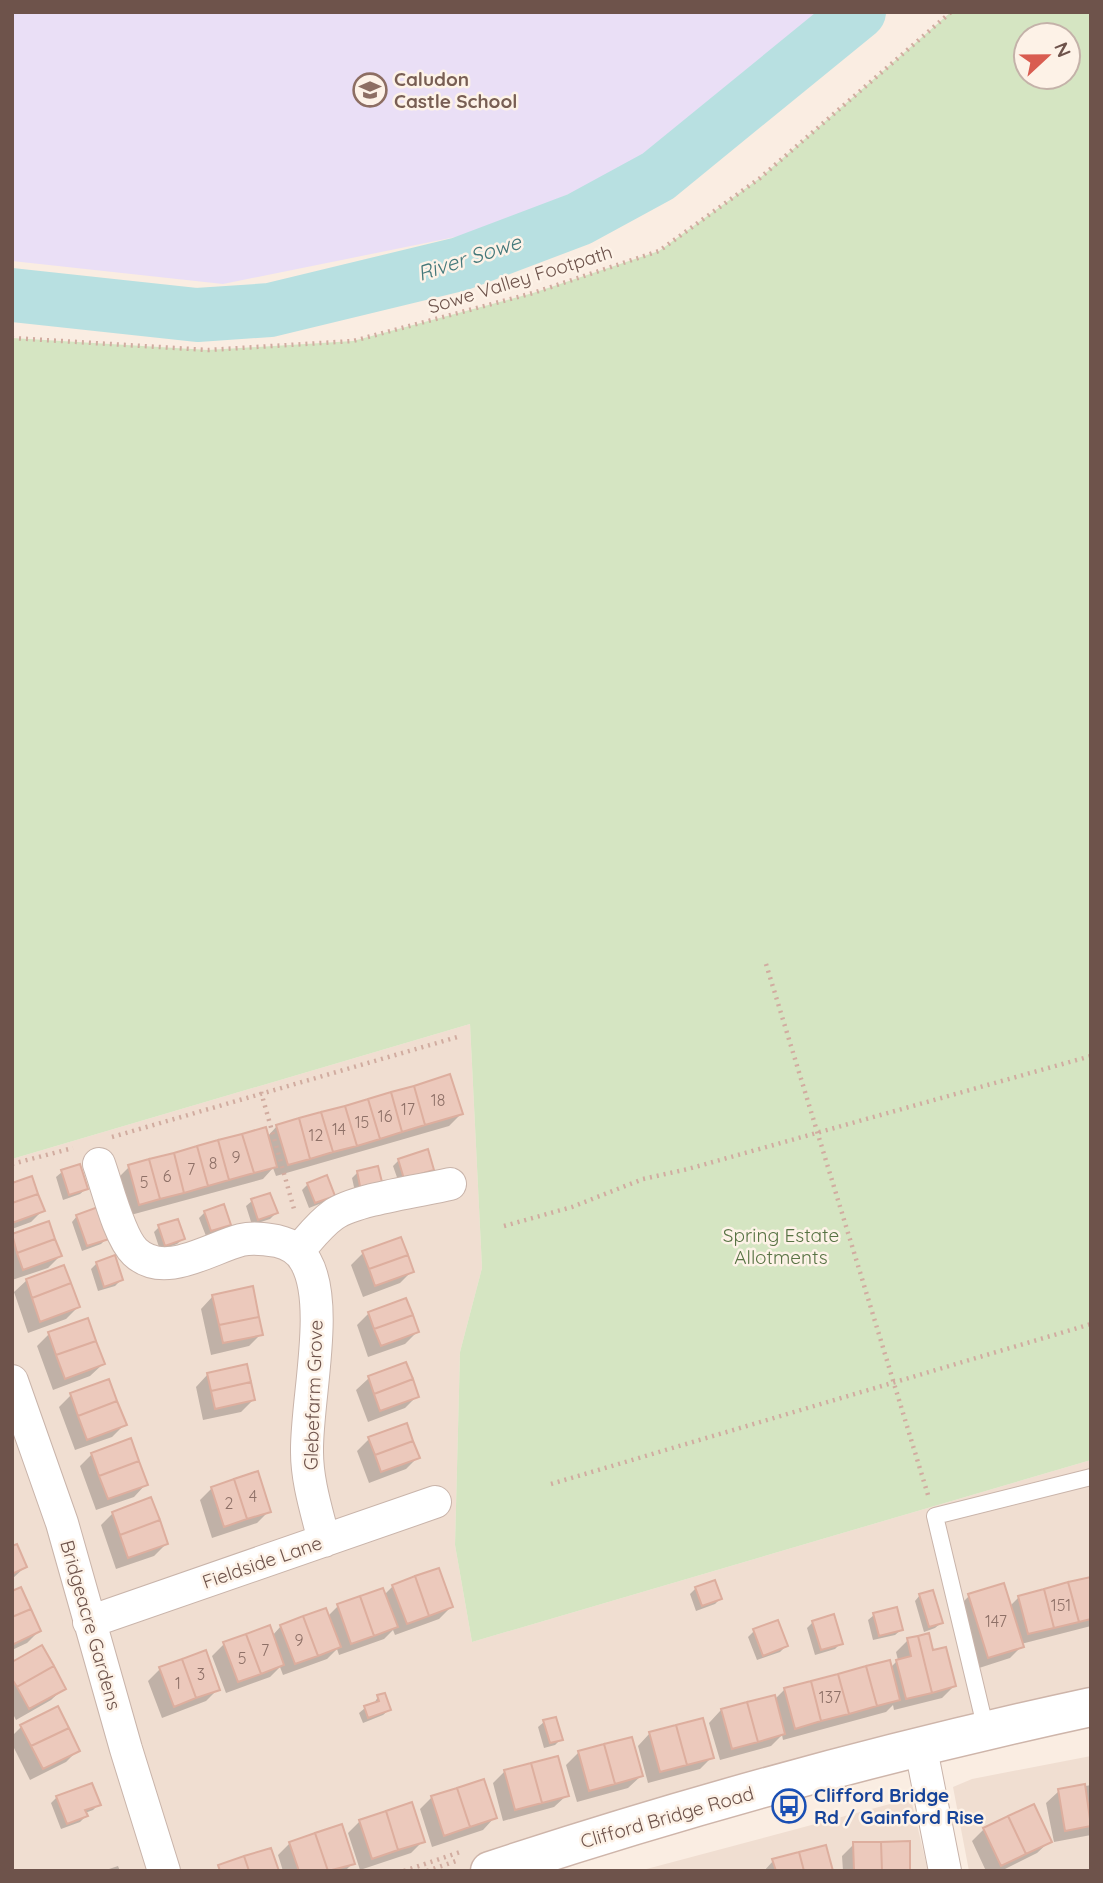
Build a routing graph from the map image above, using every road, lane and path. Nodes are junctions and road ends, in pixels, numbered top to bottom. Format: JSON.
{"nodes":[{"id":1,"x":951,"y":12,"type":"edge"},
{"id":2,"x":12,"y":338,"type":"edge"},
{"id":3,"x":766,"y":964,"type":"dead end"},
{"id":4,"x":461,"y":1036,"type":"dead end"},
{"id":5,"x":1091,"y":1056,"type":"edge"},
{"id":6,"x":261,"y":1092,"type":"junction"},
{"id":7,"x":816,"y":1132,"type":"junction"},
{"id":8,"x":95,"y":1150,"type":"junction"},
{"id":9,"x":12,"y":1164,"type":"edge"},
{"id":10,"x":450,"y":1184,"type":"dead end"},
{"id":11,"x":504,"y":1226,"type":"dead end"},
{"id":12,"x":303,"y":1245,"type":"junction"},
{"id":13,"x":1091,"y":1324,"type":"edge"},
{"id":14,"x":12,"y":1381,"type":"edge"},
{"id":15,"x":892,"y":1384,"type":"junction"},
{"id":16,"x":1091,"y":1477,"type":"edge"},
{"id":17,"x":551,"y":1484,"type":"dead end"},
{"id":18,"x":435,"y":1502,"type":"dead end"},
{"id":19,"x":934,"y":1516,"type":"junction"},
{"id":20,"x":324,"y":1541,"type":"junction"},
{"id":21,"x":89,"y":1622,"type":"junction"},
{"id":22,"x":1091,"y":1707,"type":"edge"},
{"id":23,"x":986,"y":1730,"type":"junction"},
{"id":24,"x":920,"y":1749,"type":"junction"},
{"id":25,"x":164,"y":1871,"type":"edge"},
{"id":26,"x":490,"y":1871,"type":"edge"},
{"id":27,"x":945,"y":1871,"type":"edge"}],
"edges":[{"from":1,"to":2,"type":"path","name":"Sowe Valley Footpath"},
{"from":3,"to":7,"type":"path"},
{"from":4,"to":6,"type":"path"},
{"from":5,"to":7,"type":"path"},
{"from":6,"to":8,"type":"path"},
{"from":6,"to":12,"type":"path"},
{"from":7,"to":11,"type":"path"},
{"from":7,"to":15,"type":"path"},
{"from":8,"to":9,"type":"path"},
{"from":8,"to":12,"type":"street"},
{"from":10,"to":12,"type":"street"},
{"from":12,"to":20,"type":"street","name":"Glebefarm Grove"},
{"from":13,"to":15,"type":"path"},
{"from":14,"to":21,"type":"street","name":"Bridgeacre Gardens"},
{"from":15,"to":17,"type":"path"},
{"from":15,"to":19,"type":"path"},
{"from":16,"to":19,"type":"lane"},
{"from":18,"to":20,"type":"street","name":"Fieldside Lane"},
{"from":19,"to":23,"type":"lane"},
{"from":20,"to":21,"type":"street","name":"Fieldside Lane"},
{"from":21,"to":25,"type":"street","name":"Bridgeacre Gardens"},
{"from":22,"to":23,"type":"main road","name":"Clifford Bridge Road"},
{"from":23,"to":24,"type":"main road","name":"Clifford Bridge Road"},
{"from":24,"to":26,"type":"main road","name":"Clifford Bridge Road"},
{"from":24,"to":27,"type":"street"}]}
